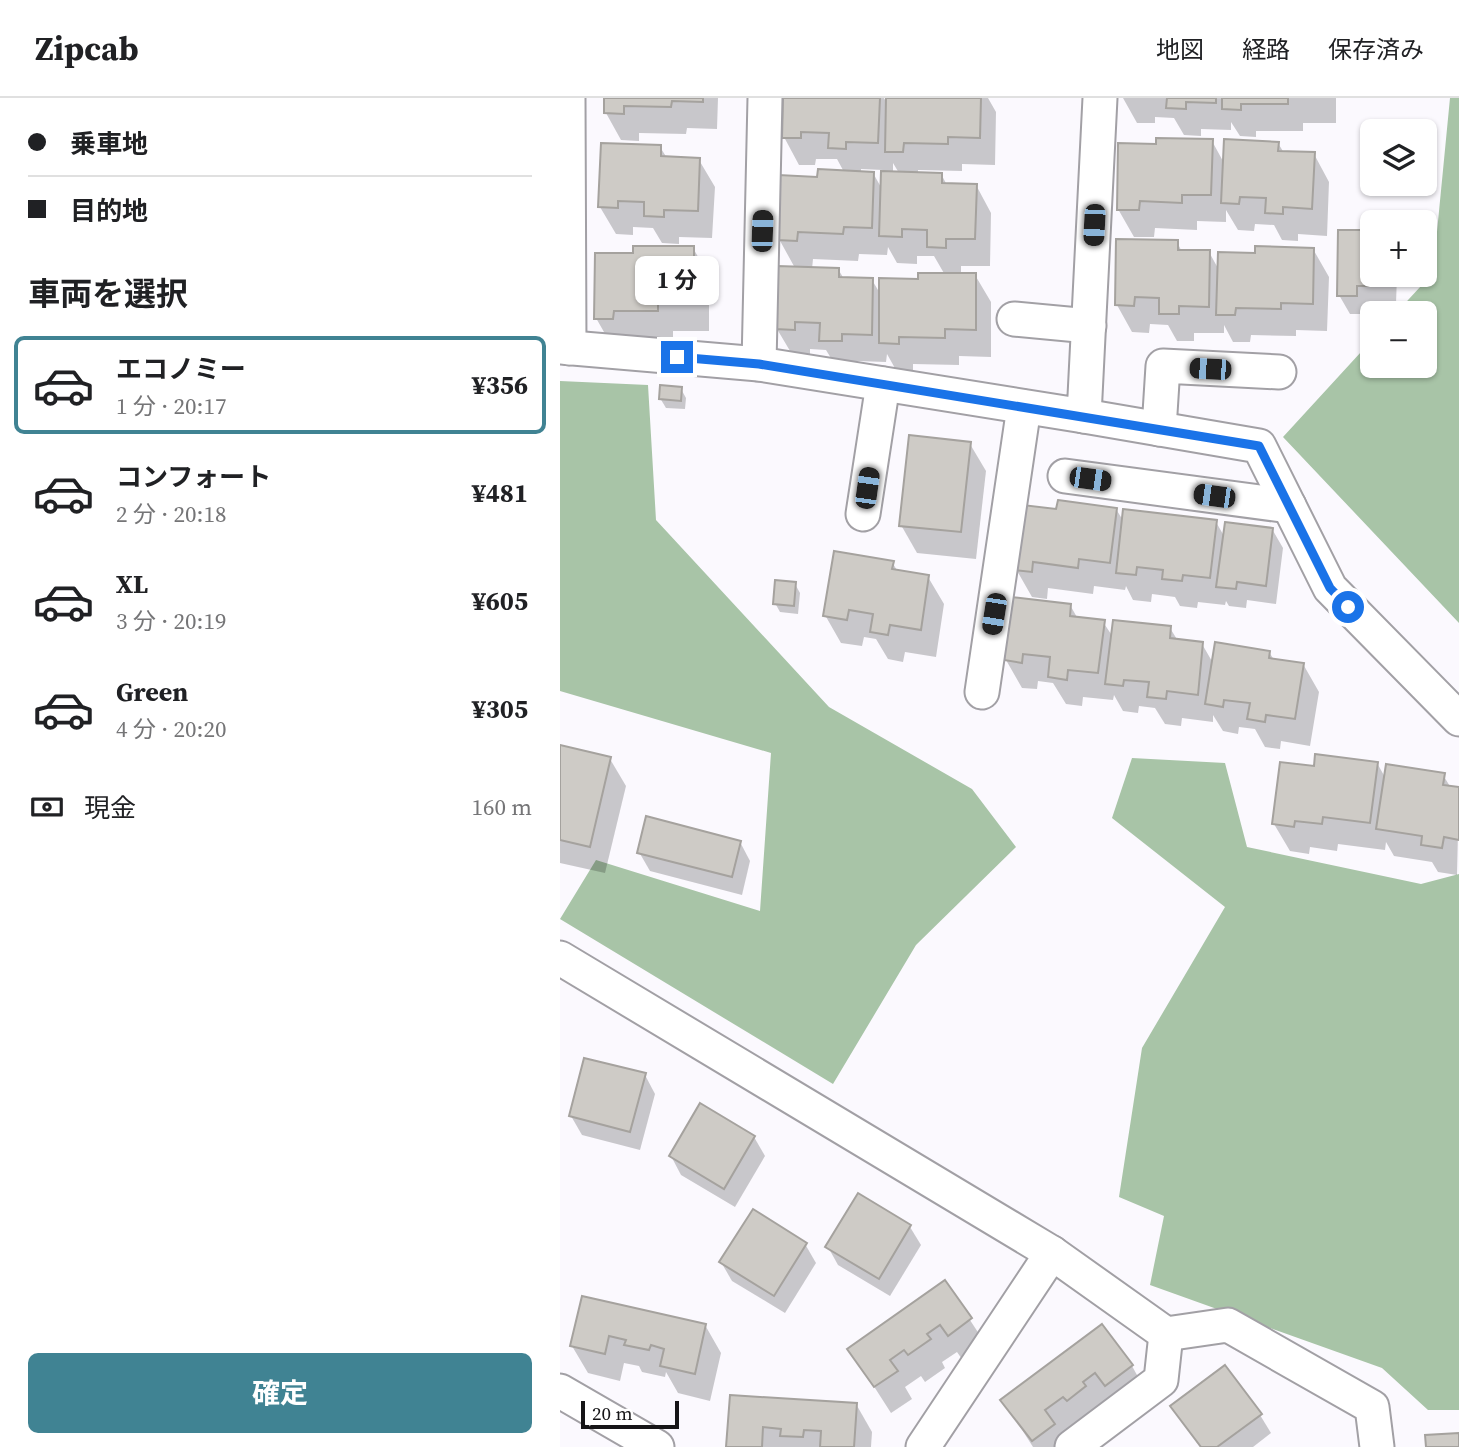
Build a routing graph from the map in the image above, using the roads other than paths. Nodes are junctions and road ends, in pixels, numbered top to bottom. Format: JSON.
{"nodes":[{"id":1,"x":568,"y":98,"type":"edge"},
{"id":2,"x":765,"y":98,"type":"edge"},
{"id":3,"x":1100,"y":98,"type":"edge"},
{"id":4,"x":564,"y":141,"type":"edge"},
{"id":5,"x":1014,"y":318,"type":"dead end"},
{"id":6,"x":1089,"y":326,"type":"junction"},
{"id":7,"x":565,"y":348,"type":"edge"},
{"id":8,"x":759,"y":364,"type":"junction"},
{"id":9,"x":1279,"y":372,"type":"dead end"},
{"id":10,"x":883,"y":384,"type":"junction"},
{"id":11,"x":1024,"y":407,"type":"junction"},
{"id":12,"x":1084,"y":416,"type":"junction"},
{"id":13,"x":1159,"y":429,"type":"junction"},
{"id":14,"x":1065,"y":476,"type":"dead end"},
{"id":15,"x":1289,"y":506,"type":"junction"},
{"id":16,"x":863,"y":514,"type":"dead end"},
{"id":17,"x":982,"y":692,"type":"dead end"},
{"id":18,"x":1459,"y":719,"type":"edge"},
{"id":19,"x":560,"y":958,"type":"edge"},
{"id":20,"x":1052,"y":1253,"type":"junction"},
{"id":21,"x":1166,"y":1334,"type":"junction"},
{"id":22,"x":560,"y":1391,"type":"edge"},
{"id":23,"x":927,"y":1446,"type":"edge"},
{"id":24,"x":656,"y":1447,"type":"edge"},
{"id":25,"x":1072,"y":1447,"type":"edge"},
{"id":26,"x":1377,"y":1447,"type":"edge"}],
"edges":[{"from":1,"to":4,"type":"street"},
{"from":2,"to":8,"type":"street"},
{"from":3,"to":6,"type":"street"},
{"from":4,"to":7,"type":"street"},
{"from":5,"to":6,"type":"street"},
{"from":6,"to":12,"type":"street"},
{"from":7,"to":8,"type":"street"},
{"from":8,"to":10,"type":"street"},
{"from":9,"to":13,"type":"street"},
{"from":10,"to":11,"type":"street"},
{"from":10,"to":16,"type":"street"},
{"from":11,"to":12,"type":"street"},
{"from":11,"to":17,"type":"street"},
{"from":12,"to":13,"type":"street"},
{"from":13,"to":15,"type":"street"},
{"from":14,"to":15,"type":"street"},
{"from":15,"to":18,"type":"street"},
{"from":19,"to":20,"type":"street"},
{"from":20,"to":21,"type":"street"},
{"from":20,"to":23,"type":"street"},
{"from":21,"to":25,"type":"street"},
{"from":21,"to":26,"type":"street"},
{"from":22,"to":24,"type":"street"}]}
